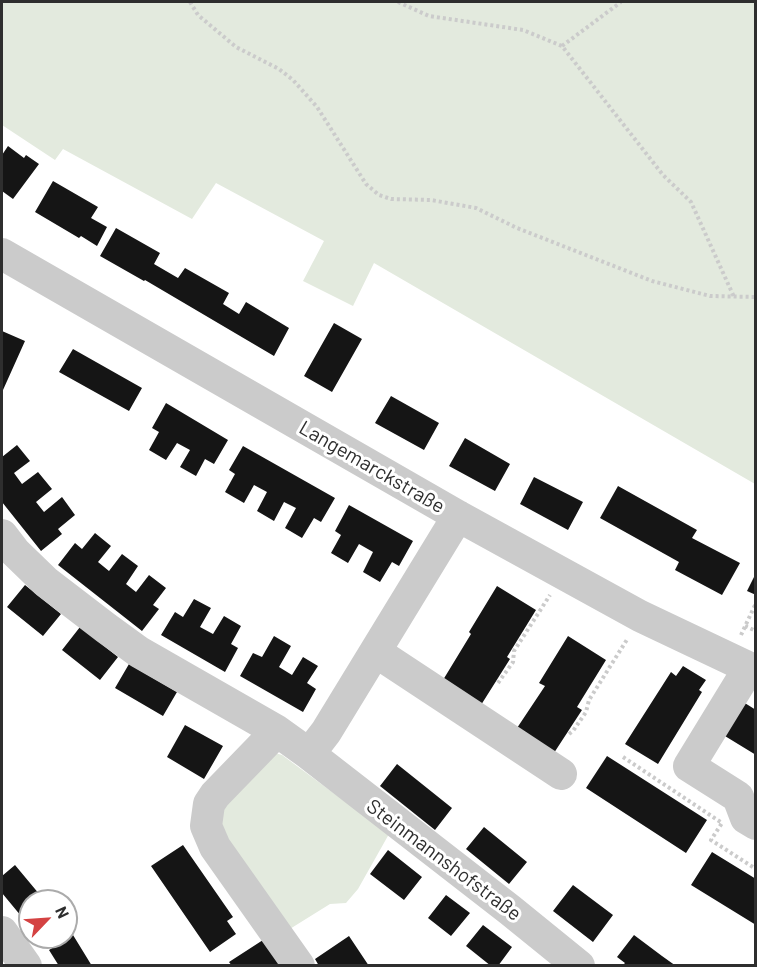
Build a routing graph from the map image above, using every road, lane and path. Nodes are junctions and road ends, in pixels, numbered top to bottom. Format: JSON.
{"nodes":[{"id":1,"x":190,"y":2,"type":"edge"},
{"id":2,"x":398,"y":2,"type":"edge"},
{"id":3,"x":621,"y":2,"type":"edge"},
{"id":4,"x":562,"y":46,"type":"junction"},
{"id":5,"x":4,"y":260,"type":"edge"},
{"id":6,"x":734,"y":297,"type":"junction"},
{"id":7,"x":756,"y":297,"type":"edge"},
{"id":8,"x":458,"y":516,"type":"junction"},
{"id":9,"x":2,"y":535,"type":"edge"},
{"id":10,"x":563,"y":574,"type":"junction"},
{"id":11,"x":756,"y":603,"type":"edge"},
{"id":12,"x":640,"y":616,"type":"junction"},
{"id":13,"x":745,"y":626,"type":"junction"},
{"id":14,"x":756,"y":631,"type":"edge"},
{"id":15,"x":741,"y":635,"type":"dead end"},
{"id":16,"x":376,"y":652,"type":"junction"},
{"id":17,"x":752,"y":670,"type":"edge"},
{"id":18,"x":498,"y":683,"type":"dead end"},
{"id":19,"x":266,"y":725,"type":"junction"},
{"id":20,"x":569,"y":734,"type":"dead end"},
{"id":21,"x":309,"y":754,"type":"junction"},
{"id":22,"x":623,"y":757,"type":"dead end"},
{"id":23,"x":561,"y":774,"type":"dead end"},
{"id":24,"x":756,"y":824,"type":"edge"},
{"id":25,"x":756,"y":869,"type":"edge"},
{"id":26,"x":2,"y":932,"type":"edge"},
{"id":27,"x":26,"y":966,"type":"edge"},
{"id":28,"x":299,"y":966,"type":"edge"},
{"id":29,"x":579,"y":966,"type":"edge"}],
"edges":[{"from":1,"to":6,"type":"path"},
{"from":2,"to":4,"type":"path"},
{"from":3,"to":4,"type":"path"},
{"from":4,"to":6,"type":"path"},
{"from":5,"to":8,"type":"street","name":"Langemarckstraße"},
{"from":6,"to":7,"type":"path"},
{"from":8,"to":10,"type":"street","name":"Langemarckstraße"},
{"from":8,"to":16,"type":"street"},
{"from":9,"to":19,"type":"street","name":"Steinmannshofstraße"},
{"from":10,"to":12,"type":"street","name":"Langemarckstraße"},
{"from":10,"to":18,"type":"path"},
{"from":11,"to":13,"type":"path"},
{"from":12,"to":17,"type":"street","name":"Langemarckstraße"},
{"from":12,"to":20,"type":"path"},
{"from":13,"to":14,"type":"path"},
{"from":13,"to":15,"type":"path"},
{"from":16,"to":21,"type":"street"},
{"from":16,"to":23,"type":"street"},
{"from":17,"to":24,"type":"street","name":"Langemarckstraße"},
{"from":19,"to":21,"type":"street","name":"Steinmannshofstraße"},
{"from":19,"to":28,"type":"street"},
{"from":21,"to":29,"type":"street","name":"Steinmannshofstraße"},
{"from":22,"to":25,"type":"path"},
{"from":26,"to":27,"type":"street"}]}
